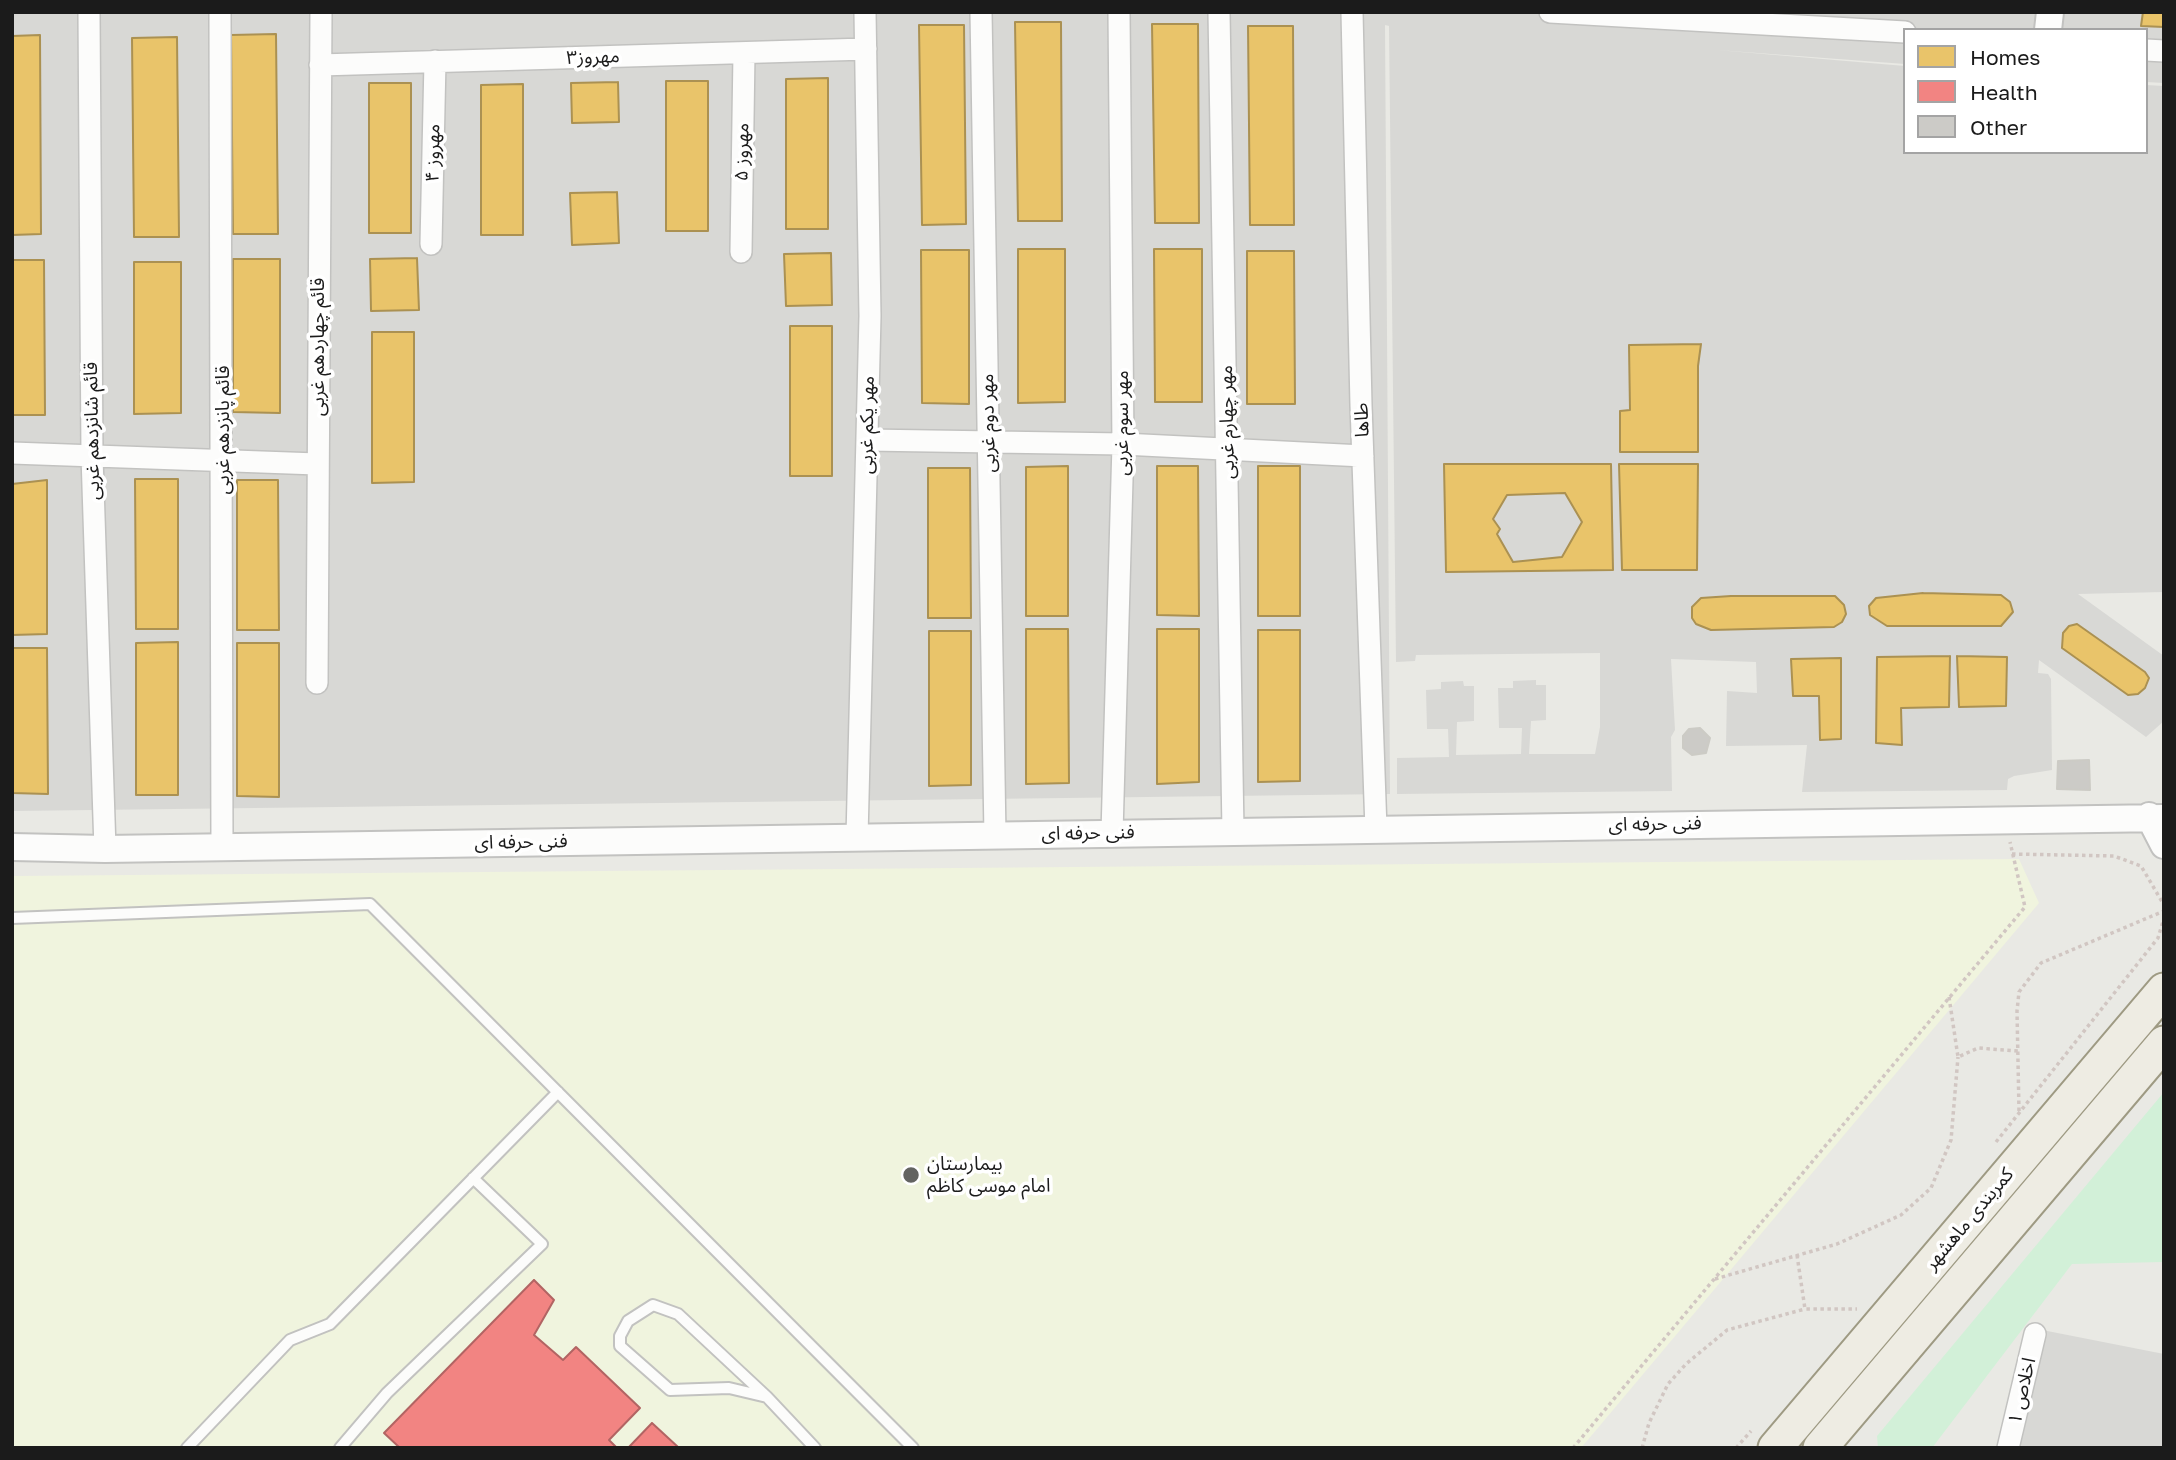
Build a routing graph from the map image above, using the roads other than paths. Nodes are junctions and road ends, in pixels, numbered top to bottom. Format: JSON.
{"nodes":[{"id":1,"x":89,"y":12,"type":"edge"},
{"id":2,"x":220,"y":12,"type":"edge"},
{"id":3,"x":321,"y":12,"type":"edge"},
{"id":4,"x":865,"y":12,"type":"edge"},
{"id":5,"x":981,"y":12,"type":"edge"},
{"id":6,"x":1119,"y":12,"type":"edge"},
{"id":7,"x":1219,"y":12,"type":"edge"},
{"id":8,"x":1352,"y":12,"type":"edge"},
{"id":9,"x":1550,"y":12,"type":"edge"},
{"id":10,"x":1797,"y":18,"type":"edge"},
{"id":11,"x":1903,"y":32,"type":"edge"},
{"id":12,"x":866,"y":49,"type":"junction"},
{"id":13,"x":744,"y":53,"type":"junction"},
{"id":14,"x":435,"y":61,"type":"junction"},
{"id":15,"x":320,"y":65,"type":"junction"},
{"id":16,"x":431,"y":244,"type":"dead end"},
{"id":17,"x":741,"y":251,"type":"dead end"},
{"id":18,"x":867,"y":440,"type":"junction"},
{"id":19,"x":989,"y":442,"type":"junction"},
{"id":20,"x":1123,"y":444,"type":"junction"},
{"id":21,"x":1227,"y":448,"type":"junction"},
{"id":22,"x":12,"y":453,"type":"edge"},
{"id":23,"x":92,"y":456,"type":"junction"},
{"id":24,"x":1363,"y":456,"type":"junction"},
{"id":25,"x":224,"y":460,"type":"junction"},
{"id":26,"x":317,"y":464,"type":"junction"},
{"id":27,"x":317,"y":683,"type":"dead end"},
{"id":28,"x":2156,"y":817,"type":"edge"},
{"id":29,"x":1376,"y":828,"type":"junction"},
{"id":30,"x":1233,"y":831,"type":"junction"},
{"id":31,"x":1112,"y":833,"type":"junction"},
{"id":32,"x":995,"y":835,"type":"junction"},
{"id":33,"x":857,"y":837,"type":"junction"},
{"id":34,"x":2164,"y":845,"type":"edge"},
{"id":35,"x":12,"y":847,"type":"edge"},
{"id":36,"x":222,"y":847,"type":"junction"},
{"id":37,"x":106,"y":849,"type":"junction"},
{"id":38,"x":12,"y":918,"type":"edge"},
{"id":39,"x":2164,"y":990,"type":"edge"},
{"id":40,"x":2164,"y":1043,"type":"edge"},
{"id":41,"x":558,"y":1092,"type":"junction"},
{"id":42,"x":473,"y":1178,"type":"junction"},
{"id":43,"x":2035,"y":1335,"type":"dead end"},
{"id":44,"x":767,"y":1397,"type":"junction"},
{"id":45,"x":1765,"y":1438,"type":"edge"},
{"id":46,"x":187,"y":1448,"type":"edge"},
{"id":47,"x":340,"y":1448,"type":"edge"},
{"id":48,"x":815,"y":1448,"type":"edge"},
{"id":49,"x":913,"y":1448,"type":"edge"},
{"id":50,"x":1820,"y":1448,"type":"edge"},
{"id":51,"x":2008,"y":1448,"type":"edge"}],
"edges":[{"from":1,"to":23,"type":"street","name":"قائم شانزدهم غربی"},
{"from":2,"to":25,"type":"street","name":"قائم پانزدهم غربی"},
{"from":3,"to":15,"type":"street","name":"قائم چهاردهم غربی"},
{"from":4,"to":12,"type":"street","name":"مهر یکم غربی"},
{"from":5,"to":19,"type":"street","name":"مهر دوم غربی"},
{"from":6,"to":20,"type":"street","name":"مهر سوم غربی"},
{"from":7,"to":21,"type":"street","name":"مهر چهارم غربی"},
{"from":8,"to":24,"type":"street","name":"طاها"},
{"from":9,"to":10,"type":"street"},
{"from":10,"to":11,"type":"street"},
{"from":12,"to":13,"type":"street","name":"مهروز۳"},
{"from":12,"to":18,"type":"street","name":"مهر یکم غربی"},
{"from":13,"to":14,"type":"street","name":"مهروز۳"},
{"from":13,"to":17,"type":"street","name":"مهروز ۵"},
{"from":14,"to":15,"type":"street","name":"مهروز۳"},
{"from":14,"to":16,"type":"street","name":"مهروز ۴"},
{"from":15,"to":26,"type":"street","name":"قائم چهاردهم غربی"},
{"from":18,"to":19,"type":"street"},
{"from":18,"to":33,"type":"street","name":"مهر یکم غربی"},
{"from":19,"to":20,"type":"street"},
{"from":19,"to":32,"type":"street","name":"مهر دوم غربی"},
{"from":20,"to":21,"type":"street"},
{"from":20,"to":31,"type":"street","name":"مهر سوم غربی"},
{"from":21,"to":24,"type":"street"},
{"from":21,"to":30,"type":"street","name":"مهر چهارم غربی"},
{"from":22,"to":23,"type":"street"},
{"from":23,"to":25,"type":"street"},
{"from":23,"to":37,"type":"street","name":"قائم شانزدهم غربی"},
{"from":24,"to":29,"type":"street","name":"طاها"},
{"from":25,"to":26,"type":"street"},
{"from":25,"to":36,"type":"street","name":"قائم پانزدهم غربی"},
{"from":26,"to":27,"type":"street","name":"قائم چهاردهم غربی"},
{"from":28,"to":29,"type":"street","name":"فنی حرفه ای"},
{"from":28,"to":34,"type":"street"},
{"from":29,"to":30,"type":"street","name":"فنی حرفه ای"},
{"from":30,"to":31,"type":"street","name":"فنی حرفه ای"},
{"from":31,"to":32,"type":"street","name":"فنی حرفه ای"},
{"from":32,"to":33,"type":"street","name":"فنی حرفه ای"},
{"from":33,"to":36,"type":"street","name":"فنی حرفه ای"},
{"from":35,"to":37,"type":"street","name":"فنی حرفه ای"},
{"from":36,"to":37,"type":"street","name":"فنی حرفه ای"},
{"from":38,"to":41,"type":"lane"},
{"from":39,"to":45,"type":"main road","name":"کمربندی ماهشهر"},
{"from":40,"to":50,"type":"main road","name":"کمربندی ماهشهر"},
{"from":41,"to":42,"type":"lane"},
{"from":41,"to":49,"type":"lane"},
{"from":42,"to":46,"type":"lane"},
{"from":42,"to":47,"type":"lane"},
{"from":43,"to":51,"type":"street","name":"اخلاص ۱"},
{"from":44,"to":44,"type":"lane"},
{"from":44,"to":48,"type":"lane"}]}
